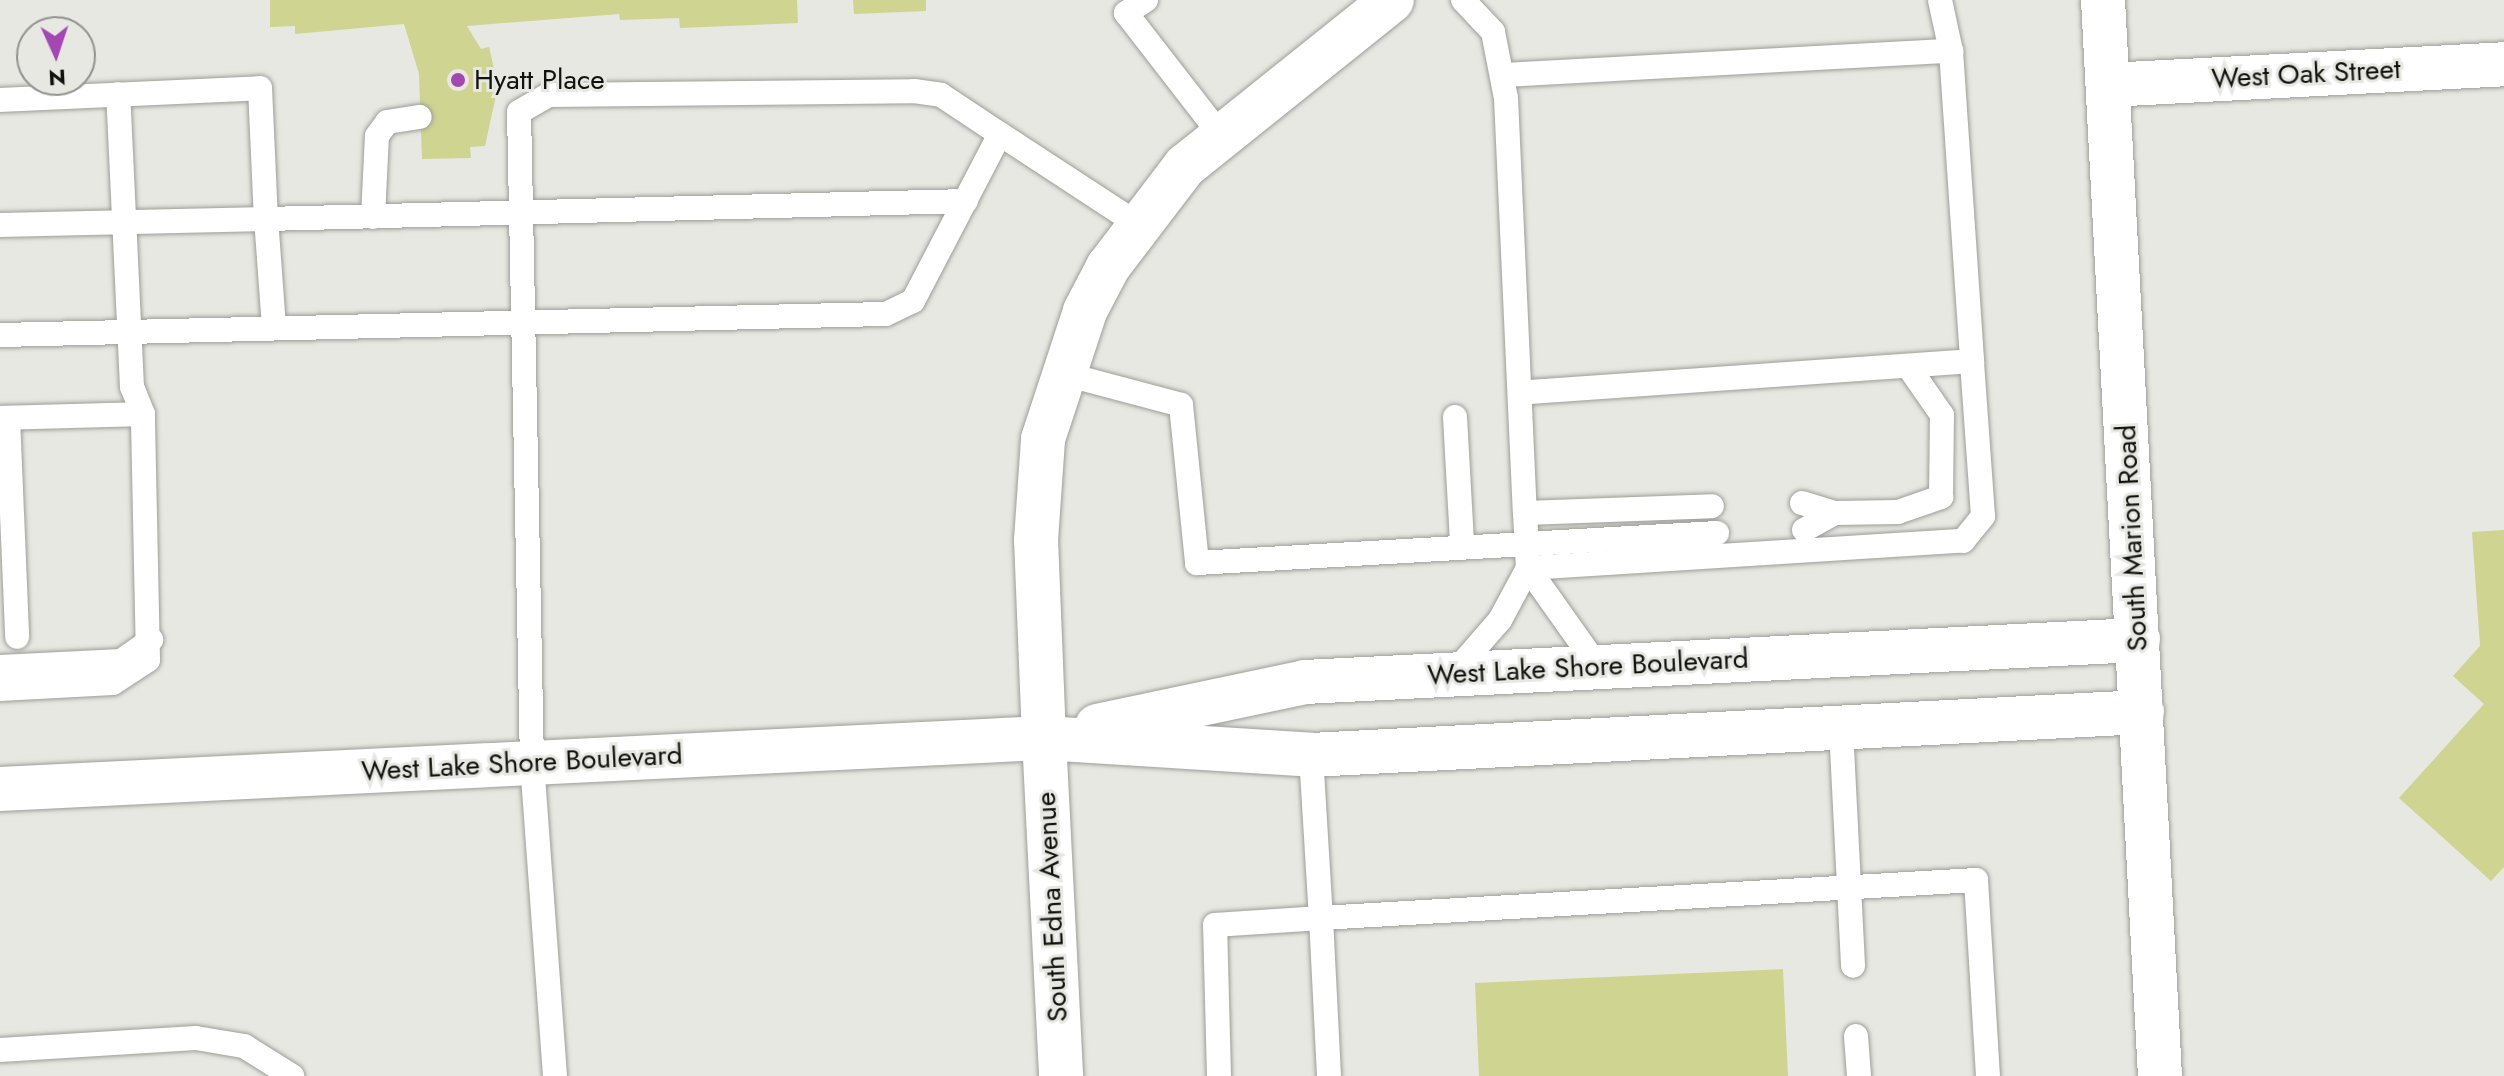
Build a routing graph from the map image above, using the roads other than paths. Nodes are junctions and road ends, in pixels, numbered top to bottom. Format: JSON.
{"nodes":[{"id":1,"x":1146,"y":0,"type":"edge"},
{"id":2,"x":1392,"y":0,"type":"edge"},
{"id":3,"x":1463,"y":0,"type":"edge"},
{"id":4,"x":1940,"y":0,"type":"edge"},
{"id":5,"x":2103,"y":0,"type":"edge"},
{"id":6,"x":1951,"y":51,"type":"junction"},
{"id":7,"x":2504,"y":64,"type":"edge"},
{"id":8,"x":1502,"y":75,"type":"junction"},
{"id":9,"x":2108,"y":85,"type":"junction"},
{"id":10,"x":118,"y":94,"type":"junction"},
{"id":11,"x":0,"y":100,"type":"edge"},
{"id":12,"x":420,"y":117,"type":"dead end"},
{"id":13,"x":1219,"y":133,"type":"junction"},
{"id":14,"x":1000,"y":134,"type":"junction"},
{"id":15,"x":966,"y":201,"type":"junction"},
{"id":16,"x":520,"y":214,"type":"junction"},
{"id":17,"x":373,"y":217,"type":"junction"},
{"id":18,"x":266,"y":219,"type":"junction"},
{"id":19,"x":124,"y":223,"type":"junction"},
{"id":20,"x":0,"y":225,"type":"edge"},
{"id":21,"x":1139,"y":225,"type":"junction"},
{"id":22,"x":519,"y":321,"type":"junction"},
{"id":23,"x":274,"y":327,"type":"junction"},
{"id":24,"x":130,"y":331,"type":"junction"},
{"id":25,"x":0,"y":335,"type":"edge"},
{"id":26,"x":1972,"y":361,"type":"junction"},
{"id":27,"x":1908,"y":366,"type":"junction"},
{"id":28,"x":1061,"y":373,"type":"junction"},
{"id":29,"x":1520,"y":393,"type":"junction"},
{"id":30,"x":143,"y":414,"type":"junction"},
{"id":31,"x":1455,"y":417,"type":"dead end"},
{"id":32,"x":4,"y":418,"type":"edge"},
{"id":33,"x":1802,"y":503,"type":"dead end"},
{"id":34,"x":1712,"y":506,"type":"dead end"},
{"id":35,"x":1525,"y":513,"type":"junction"},
{"id":36,"x":1835,"y":513,"type":"junction"},
{"id":37,"x":1804,"y":530,"type":"dead end"},
{"id":38,"x":1717,"y":533,"type":"dead end"},
{"id":39,"x":1526,"y":539,"type":"junction"},
{"id":40,"x":1462,"y":544,"type":"junction"},
{"id":41,"x":1528,"y":568,"type":"junction"},
{"id":42,"x":17,"y":637,"type":"dead end"},
{"id":43,"x":151,"y":640,"type":"junction"},
{"id":44,"x":2138,"y":640,"type":"junction"},
{"id":45,"x":0,"y":667,"type":"edge"},
{"id":46,"x":1598,"y":667,"type":"junction"},
{"id":47,"x":1453,"y":674,"type":"junction"},
{"id":48,"x":0,"y":689,"type":"edge"},
{"id":49,"x":2142,"y":712,"type":"junction"},
{"id":50,"x":1841,"y":728,"type":"junction"},
{"id":51,"x":1044,"y":738,"type":"junction"},
{"id":52,"x":1311,"y":755,"type":"junction"},
{"id":53,"x":532,"y":763,"type":"junction"},
{"id":54,"x":0,"y":789,"type":"edge"},
{"id":55,"x":1849,"y":886,"type":"junction"},
{"id":56,"x":1321,"y":918,"type":"junction"},
{"id":57,"x":1853,"y":966,"type":"dead end"},
{"id":58,"x":1856,"y":1036,"type":"dead end"},
{"id":59,"x":0,"y":1050,"type":"edge"},
{"id":60,"x":292,"y":1076,"type":"edge"},
{"id":61,"x":555,"y":1076,"type":"edge"},
{"id":62,"x":1061,"y":1076,"type":"edge"},
{"id":63,"x":1219,"y":1076,"type":"edge"},
{"id":64,"x":1329,"y":1076,"type":"edge"},
{"id":65,"x":1859,"y":1076,"type":"edge"},
{"id":66,"x":1988,"y":1076,"type":"edge"},
{"id":67,"x":2160,"y":1076,"type":"edge"}],
"edges":[{"from":1,"to":13,"type":"lane"},
{"from":2,"to":13,"type":"street","name":"South Edna Avenue"},
{"from":3,"to":8,"type":"lane"},
{"from":4,"to":6,"type":"lane"},
{"from":5,"to":9,"type":"street","name":"South Marion Road"},
{"from":6,"to":8,"type":"lane"},
{"from":6,"to":26,"type":"lane"},
{"from":7,"to":9,"type":"street","name":"West Oak Street"},
{"from":8,"to":29,"type":"lane"},
{"from":9,"to":44,"type":"street","name":"South Marion Road"},
{"from":10,"to":11,"type":"lane"},
{"from":10,"to":18,"type":"lane"},
{"from":10,"to":19,"type":"lane"},
{"from":12,"to":17,"type":"lane"},
{"from":13,"to":21,"type":"street","name":"South Edna Avenue"},
{"from":14,"to":15,"type":"lane"},
{"from":14,"to":16,"type":"lane"},
{"from":14,"to":21,"type":"lane"},
{"from":15,"to":16,"type":"lane"},
{"from":15,"to":22,"type":"lane"},
{"from":16,"to":17,"type":"lane"},
{"from":16,"to":22,"type":"lane"},
{"from":17,"to":18,"type":"lane"},
{"from":18,"to":19,"type":"lane"},
{"from":18,"to":23,"type":"lane"},
{"from":19,"to":20,"type":"lane"},
{"from":19,"to":24,"type":"lane"},
{"from":21,"to":28,"type":"street","name":"South Edna Avenue"},
{"from":22,"to":23,"type":"lane"},
{"from":22,"to":53,"type":"lane"},
{"from":23,"to":24,"type":"lane"},
{"from":24,"to":25,"type":"lane"},
{"from":24,"to":30,"type":"lane"},
{"from":26,"to":27,"type":"lane"},
{"from":26,"to":41,"type":"lane"},
{"from":27,"to":29,"type":"lane"},
{"from":27,"to":36,"type":"lane"},
{"from":28,"to":40,"type":"lane"},
{"from":28,"to":51,"type":"street","name":"South Edna Avenue"},
{"from":29,"to":35,"type":"lane"},
{"from":30,"to":32,"type":"lane"},
{"from":30,"to":43,"type":"lane"},
{"from":31,"to":40,"type":"lane"},
{"from":32,"to":42,"type":"lane"},
{"from":33,"to":36,"type":"lane"},
{"from":34,"to":35,"type":"lane"},
{"from":35,"to":39,"type":"lane"},
{"from":36,"to":37,"type":"lane"},
{"from":38,"to":39,"type":"lane"},
{"from":39,"to":40,"type":"lane"},
{"from":39,"to":41,"type":"lane"},
{"from":41,"to":46,"type":"lane"},
{"from":41,"to":47,"type":"lane"},
{"from":43,"to":45,"type":"lane"},
{"from":43,"to":48,"type":"lane"},
{"from":44,"to":46,"type":"street","name":"West Lake Shore Boulevard"},
{"from":44,"to":49,"type":"street","name":"South Marion Road"},
{"from":46,"to":47,"type":"street","name":"West Lake Shore Boulevard"},
{"from":47,"to":51,"type":"street","name":"West Lake Shore Boulevard"},
{"from":49,"to":50,"type":"street","name":"West Lake Shore Boulevard"},
{"from":49,"to":67,"type":"street","name":"South Marion Road"},
{"from":50,"to":52,"type":"street","name":"West Lake Shore Boulevard"},
{"from":50,"to":55,"type":"lane"},
{"from":51,"to":52,"type":"street","name":"West Lake Shore Boulevard"},
{"from":51,"to":53,"type":"street","name":"West Lake Shore Boulevard"},
{"from":51,"to":62,"type":"street","name":"South Edna Avenue"},
{"from":52,"to":56,"type":"lane"},
{"from":53,"to":54,"type":"street","name":"West Lake Shore Boulevard"},
{"from":53,"to":61,"type":"lane"},
{"from":55,"to":56,"type":"lane"},
{"from":55,"to":57,"type":"lane"},
{"from":55,"to":66,"type":"lane"},
{"from":56,"to":63,"type":"lane"},
{"from":56,"to":64,"type":"lane"},
{"from":58,"to":65,"type":"lane"},
{"from":59,"to":60,"type":"lane"}]}
